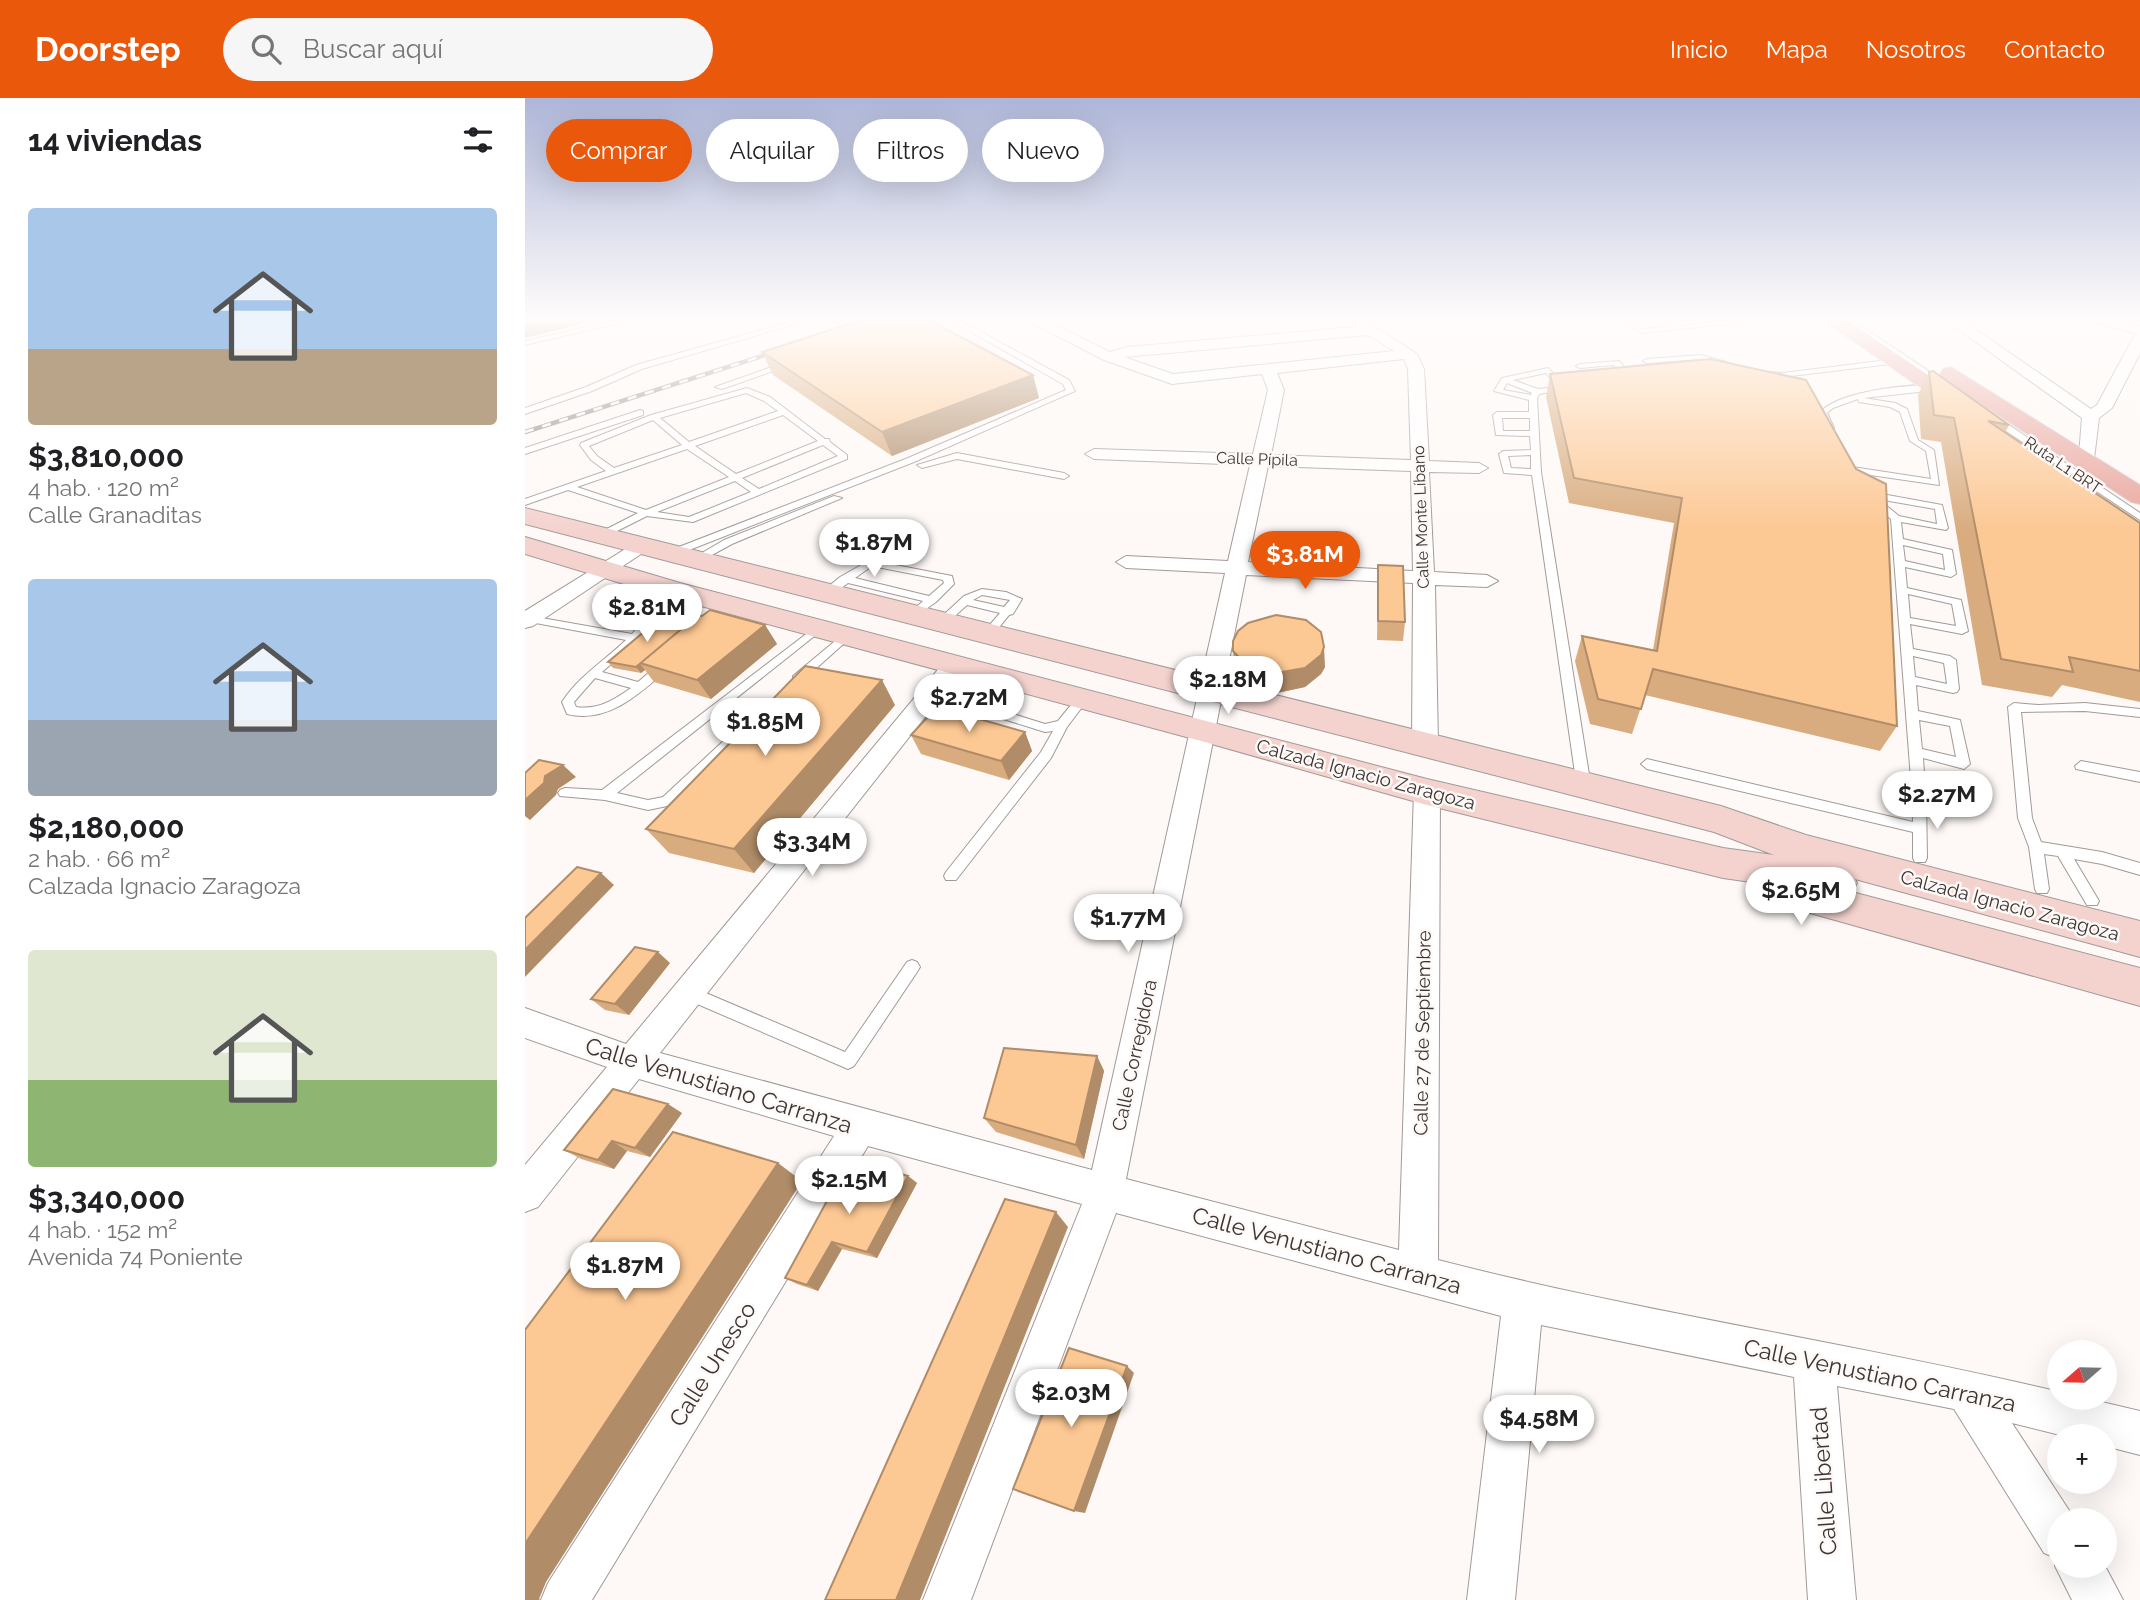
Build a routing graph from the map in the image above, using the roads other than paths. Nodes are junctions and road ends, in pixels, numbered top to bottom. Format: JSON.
{"nodes":[{"id":1,"x":586,"y":390,"type":"edge"},
{"id":2,"x":710,"y":390,"type":"edge"},
{"id":3,"x":747,"y":390,"type":"edge"},
{"id":4,"x":747,"y":390,"type":"edge"},
{"id":5,"x":1070,"y":390,"type":"edge"},
{"id":6,"x":1276,"y":390,"type":"edge"},
{"id":7,"x":1417,"y":390,"type":"edge"},
{"id":8,"x":1500,"y":390,"type":"edge"},
{"id":9,"x":1525,"y":390,"type":"edge"},
{"id":10,"x":1555,"y":390,"type":"edge"},
{"id":11,"x":1875,"y":390,"type":"edge"},
{"id":12,"x":1920,"y":390,"type":"edge"},
{"id":13,"x":1939,"y":390,"type":"edge"},
{"id":14,"x":1951,"y":390,"type":"edge"},
{"id":15,"x":1964,"y":390,"type":"edge"},
{"id":16,"x":1976,"y":390,"type":"edge"},
{"id":17,"x":2053,"y":390,"type":"edge"},
{"id":18,"x":2113,"y":390,"type":"edge"},
{"id":19,"x":1535,"y":395,"type":"junction"},
{"id":20,"x":1822,"y":399,"type":"dead end"},
{"id":21,"x":1852,"y":399,"type":"junction"},
{"id":22,"x":525,"y":411,"type":"edge"},
{"id":23,"x":783,"y":412,"type":"junction"},
{"id":24,"x":1535,"y":415,"type":"junction"},
{"id":25,"x":2091,"y":416,"type":"junction"},
{"id":26,"x":655,"y":417,"type":"junction"},
{"id":27,"x":1535,"y":434,"type":"junction"},
{"id":28,"x":826,"y":441,"type":"junction"},
{"id":29,"x":1836,"y":441,"type":"edge"},
{"id":30,"x":689,"y":446,"type":"junction"},
{"id":31,"x":525,"y":451,"type":"edge"},
{"id":32,"x":1536,"y":452,"type":"junction"},
{"id":33,"x":1094,"y":454,"type":"dead end"},
{"id":34,"x":2088,"y":455,"type":"dead end"},
{"id":35,"x":1262,"y":459,"type":"junction"},
{"id":36,"x":1420,"y":466,"type":"junction"},
{"id":37,"x":1479,"y":468,"type":"dead end"},
{"id":38,"x":613,"y":472,"type":"junction"},
{"id":39,"x":1537,"y":472,"type":"junction"},
{"id":40,"x":735,"y":476,"type":"junction"},
{"id":41,"x":1065,"y":476,"type":"dead end"},
{"id":42,"x":567,"y":487,"type":"junction"},
{"id":43,"x":1857,"y":489,"type":"junction"},
{"id":44,"x":759,"y":493,"type":"junction"},
{"id":45,"x":2140,"y":496,"type":"edge"},
{"id":46,"x":525,"y":502,"type":"edge"},
{"id":47,"x":2140,"y":507,"type":"edge"},
{"id":48,"x":646,"y":513,"type":"junction"},
{"id":49,"x":525,"y":516,"type":"edge"},
{"id":50,"x":2140,"y":517,"type":"edge"},
{"id":51,"x":1896,"y":518,"type":"junction"},
{"id":52,"x":2140,"y":528,"type":"edge"},
{"id":53,"x":1898,"y":541,"type":"junction"},
{"id":54,"x":540,"y":548,"type":"edge"},
{"id":55,"x":618,"y":548,"type":"junction"},
{"id":56,"x":682,"y":557,"type":"junction"},
{"id":57,"x":1126,"y":562,"type":"dead end"},
{"id":58,"x":1900,"y":563,"type":"junction"},
{"id":59,"x":1239,"y":566,"type":"junction"},
{"id":60,"x":1423,"y":578,"type":"junction"},
{"id":61,"x":1487,"y":581,"type":"dead end"},
{"id":62,"x":835,"y":586,"type":"junction"},
{"id":63,"x":1902,"y":590,"type":"junction"},
{"id":64,"x":665,"y":599,"type":"junction"},
{"id":65,"x":929,"y":612,"type":"junction"},
{"id":66,"x":526,"y":619,"type":"edge"},
{"id":67,"x":1905,"y":620,"type":"junction"},
{"id":68,"x":832,"y":632,"type":"junction"},
{"id":69,"x":988,"y":634,"type":"junction"},
{"id":70,"x":635,"y":638,"type":"junction"},
{"id":71,"x":1907,"y":651,"type":"junction"},
{"id":72,"x":678,"y":654,"type":"edge"},
{"id":73,"x":954,"y":664,"type":"junction"},
{"id":74,"x":987,"y":673,"type":"junction"},
{"id":75,"x":594,"y":674,"type":"junction"},
{"id":76,"x":1910,"y":681,"type":"junction"},
{"id":77,"x":639,"y":686,"type":"junction"},
{"id":78,"x":784,"y":691,"type":"edge"},
{"id":79,"x":1212,"y":691,"type":"junction"},
{"id":80,"x":1083,"y":698,"type":"junction"},
{"id":81,"x":764,"y":710,"type":"edge"},
{"id":82,"x":2140,"y":713,"type":"edge"},
{"id":83,"x":1912,"y":714,"type":"junction"},
{"id":84,"x":1062,"y":724,"type":"junction"},
{"id":85,"x":1201,"y":729,"type":"junction"},
{"id":86,"x":1425,"y":745,"type":"junction"},
{"id":87,"x":1916,"y":752,"type":"junction"},
{"id":88,"x":1647,"y":764,"type":"dead end"},
{"id":89,"x":2081,"y":766,"type":"dead end"},
{"id":90,"x":2140,"y":777,"type":"edge"},
{"id":91,"x":1584,"y":787,"type":"junction"},
{"id":92,"x":1427,"y":792,"type":"junction"},
{"id":93,"x":1919,"y":792,"type":"junction"},
{"id":94,"x":565,"y":793,"type":"dead end"},
{"id":95,"x":605,"y":795,"type":"junction"},
{"id":96,"x":1962,"y":801,"type":"dead end"},
{"id":97,"x":1721,"y":820,"type":"junction"},
{"id":98,"x":1919,"y":843,"type":"junction"},
{"id":99,"x":2036,"y":847,"type":"junction"},
{"id":100,"x":2063,"y":852,"type":"junction"},
{"id":101,"x":1723,"y":863,"type":"junction"},
{"id":102,"x":2140,"y":869,"type":"edge"},
{"id":103,"x":951,"y":876,"type":"dead end"},
{"id":104,"x":2042,"y":889,"type":"junction"},
{"id":105,"x":2092,"y":901,"type":"junction"},
{"id":106,"x":1980,"y":909,"type":"junction"},
{"id":107,"x":2140,"y":912,"type":"edge"},
{"id":108,"x":2140,"y":939,"type":"edge"},
{"id":109,"x":2140,"y":964,"type":"edge"},
{"id":110,"x":912,"y":967,"type":"dead end"},
{"id":111,"x":2140,"y":987,"type":"edge"},
{"id":112,"x":687,"y":992,"type":"junction"},
{"id":113,"x":525,"y":1023,"type":"edge"},
{"id":114,"x":632,"y":1061,"type":"junction"},
{"id":115,"x":860,"y":1127,"type":"junction"},
{"id":116,"x":1106,"y":1190,"type":"junction"},
{"id":117,"x":525,"y":1194,"type":"edge"},
{"id":118,"x":1418,"y":1274,"type":"junction"},
{"id":119,"x":1523,"y":1302,"type":"junction"},
{"id":120,"x":1814,"y":1362,"type":"junction"},
{"id":121,"x":1967,"y":1391,"type":"junction"},
{"id":122,"x":2140,"y":1433,"type":"edge"},
{"id":123,"x":2047,"y":1517,"type":"edge"},
{"id":124,"x":2085,"y":1578,"type":"edge"},
{"id":125,"x":565,"y":1600,"type":"edge"},
{"id":126,"x":947,"y":1600,"type":"edge"},
{"id":127,"x":1491,"y":1600,"type":"edge"},
{"id":128,"x":1832,"y":1600,"type":"edge"},
{"id":129,"x":2099,"y":1600,"type":"edge"}],
"edges":[{"from":1,"to":22,"type":"lane"},
{"from":2,"to":31,"type":"lane"},
{"from":3,"to":23,"type":"lane"},
{"from":4,"to":26,"type":"lane"},
{"from":5,"to":56,"type":"lane"},
{"from":6,"to":35,"type":"street","name":"Calle Corregidora"},
{"from":7,"to":36,"type":"street","name":"Calle Monte Líbano"},
{"from":8,"to":19,"type":"lane"},
{"from":9,"to":19,"type":"lane"},
{"from":10,"to":19,"type":"lane"},
{"from":11,"to":20,"type":"lane"},
{"from":12,"to":21,"type":"lane"},
{"from":13,"to":52,"type":"main road"},
{"from":14,"to":50,"type":"lane","name":"Ruta L1 BRT"},
{"from":15,"to":47,"type":"lane","name":"Ruta L1 BRT"},
{"from":16,"to":45,"type":"main road"},
{"from":17,"to":25,"type":"street"},
{"from":18,"to":25,"type":"street"},
{"from":19,"to":24,"type":"lane"},
{"from":21,"to":29,"type":"lane"},
{"from":21,"to":43,"type":"lane"},
{"from":23,"to":28,"type":"lane"},
{"from":23,"to":30,"type":"lane"},
{"from":24,"to":27,"type":"lane"},
{"from":24,"to":27,"type":"lane"},
{"from":25,"to":34,"type":"street"},
{"from":26,"to":30,"type":"lane"},
{"from":26,"to":38,"type":"lane"},
{"from":27,"to":32,"type":"lane"},
{"from":28,"to":40,"type":"lane"},
{"from":28,"to":44,"type":"lane"},
{"from":30,"to":38,"type":"lane"},
{"from":30,"to":40,"type":"lane"},
{"from":32,"to":39,"type":"lane"},
{"from":32,"to":39,"type":"lane"},
{"from":33,"to":35,"type":"street","name":"Calle Pípila"},
{"from":35,"to":36,"type":"street","name":"Calle Pípila"},
{"from":35,"to":59,"type":"street","name":"Calle Corregidora"},
{"from":36,"to":37,"type":"street","name":"Calle Pípila"},
{"from":36,"to":60,"type":"street","name":"Calle Monte Líbano"},
{"from":38,"to":42,"type":"lane"},
{"from":39,"to":91,"type":"lane"},
{"from":40,"to":44,"type":"lane"},
{"from":40,"to":48,"type":"lane"},
{"from":41,"to":56,"type":"lane"},
{"from":42,"to":46,"type":"lane"},
{"from":42,"to":48,"type":"lane"},
{"from":43,"to":51,"type":"lane"},
{"from":43,"to":51,"type":"lane"},
{"from":44,"to":48,"type":"lane"},
{"from":48,"to":55,"type":"lane"},
{"from":49,"to":55,"type":"main road","name":"Calzada Ignacio Zaragoza"},
{"from":51,"to":53,"type":"lane"},
{"from":53,"to":58,"type":"lane"},
{"from":53,"to":58,"type":"lane"},
{"from":54,"to":55,"type":"main road","name":"Calzada Ignacio Zaragoza"},
{"from":55,"to":56,"type":"main road","name":"Calzada Ignacio Zaragoza"},
{"from":55,"to":64,"type":"main road","name":"Calzada Ignacio Zaragoza"},
{"from":55,"to":66,"type":"street"},
{"from":56,"to":62,"type":"main road","name":"Calzada Ignacio Zaragoza"},
{"from":57,"to":59,"type":"street"},
{"from":58,"to":63,"type":"lane"},
{"from":59,"to":60,"type":"street"},
{"from":59,"to":79,"type":"street","name":"Calle Corregidora"},
{"from":60,"to":61,"type":"street"},
{"from":60,"to":86,"type":"street","name":"Calle Monte Líbano"},
{"from":62,"to":65,"type":"main road","name":"Calzada Ignacio Zaragoza"},
{"from":62,"to":65,"type":"lane"},
{"from":63,"to":67,"type":"lane"},
{"from":63,"to":67,"type":"lane"},
{"from":64,"to":68,"type":"main road","name":"Calzada Ignacio Zaragoza"},
{"from":64,"to":70,"type":"lane"},
{"from":65,"to":69,"type":"main road","name":"Calzada Ignacio Zaragoza"},
{"from":65,"to":69,"type":"lane"},
{"from":66,"to":70,"type":"lane"},
{"from":67,"to":71,"type":"lane"},
{"from":68,"to":73,"type":"main road","name":"Calzada Ignacio Zaragoza"},
{"from":68,"to":78,"type":"lane"},
{"from":68,"to":95,"type":"lane"},
{"from":69,"to":79,"type":"main road","name":"Calzada Ignacio Zaragoza"},
{"from":70,"to":75,"type":"lane"},
{"from":71,"to":76,"type":"lane"},
{"from":71,"to":76,"type":"lane"},
{"from":72,"to":77,"type":"lane"},
{"from":73,"to":74,"type":"main road","name":"Calzada Ignacio Zaragoza"},
{"from":73,"to":112,"type":"street"},
{"from":74,"to":80,"type":"main road","name":"Calzada Ignacio Zaragoza"},
{"from":74,"to":84,"type":"lane"},
{"from":75,"to":77,"type":"lane"},
{"from":75,"to":77,"type":"lane"},
{"from":76,"to":83,"type":"lane"},
{"from":79,"to":85,"type":"street","name":"Calle Corregidora"},
{"from":79,"to":86,"type":"main road","name":"Calzada Ignacio Zaragoza"},
{"from":80,"to":84,"type":"lane"},
{"from":80,"to":85,"type":"main road","name":"Calzada Ignacio Zaragoza"},
{"from":81,"to":95,"type":"lane"},
{"from":82,"to":99,"type":"lane"},
{"from":83,"to":87,"type":"lane"},
{"from":83,"to":87,"type":"lane"},
{"from":84,"to":103,"type":"lane"},
{"from":85,"to":92,"type":"main road","name":"Calzada Ignacio Zaragoza"},
{"from":85,"to":116,"type":"street","name":"Calle Corregidora"},
{"from":86,"to":91,"type":"main road","name":"Calzada Ignacio Zaragoza"},
{"from":87,"to":93,"type":"lane"},
{"from":88,"to":98,"type":"lane"},
{"from":89,"to":90,"type":"lane"},
{"from":91,"to":97,"type":"main road","name":"Calzada Ignacio Zaragoza"},
{"from":92,"to":101,"type":"main road","name":"Calzada Ignacio Zaragoza"},
{"from":92,"to":118,"type":"street","name":"Calle 27 de Septiembre"},
{"from":93,"to":96,"type":"lane"},
{"from":93,"to":98,"type":"lane"},
{"from":94,"to":95,"type":"lane"},
{"from":97,"to":98,"type":"main road","name":"Calzada Ignacio Zaragoza"},
{"from":97,"to":106,"type":"main road","name":"Calzada Ignacio Zaragoza"},
{"from":98,"to":104,"type":"main road","name":"Calzada Ignacio Zaragoza"},
{"from":99,"to":100,"type":"lane"},
{"from":99,"to":104,"type":"lane"},
{"from":100,"to":102,"type":"lane"},
{"from":100,"to":105,"type":"lane"},
{"from":101,"to":106,"type":"main road","name":"Calzada Ignacio Zaragoza"},
{"from":101,"to":111,"type":"main road","name":"Calzada Ignacio Zaragoza"},
{"from":104,"to":105,"type":"main road","name":"Calzada Ignacio Zaragoza"},
{"from":105,"to":107,"type":"main road","name":"Calzada Ignacio Zaragoza"},
{"from":106,"to":108,"type":"main road","name":"Calzada Ignacio Zaragoza"},
{"from":106,"to":109,"type":"main road","name":"Calzada Ignacio Zaragoza"},
{"from":110,"to":112,"type":"lane"},
{"from":112,"to":114,"type":"street"},
{"from":113,"to":114,"type":"street","name":"Calle Venustiano Carranza"},
{"from":114,"to":115,"type":"street","name":"Calle Venustiano Carranza"},
{"from":114,"to":117,"type":"street"},
{"from":115,"to":116,"type":"street","name":"Calle Venustiano Carranza"},
{"from":115,"to":125,"type":"street","name":"Calle Unesco"},
{"from":116,"to":118,"type":"street","name":"Calle Venustiano Carranza"},
{"from":116,"to":126,"type":"street","name":"Calle Corregidora"},
{"from":118,"to":119,"type":"street","name":"Calle Venustiano Carranza"},
{"from":119,"to":120,"type":"street","name":"Calle Venustiano Carranza"},
{"from":119,"to":127,"type":"street"},
{"from":120,"to":121,"type":"street","name":"Calle Venustiano Carranza"},
{"from":120,"to":128,"type":"street","name":"Calle Libertad"},
{"from":121,"to":122,"type":"street","name":"Calle Venustiano Carranza"},
{"from":121,"to":123,"type":"street"},
{"from":124,"to":129,"type":"street"}]}
